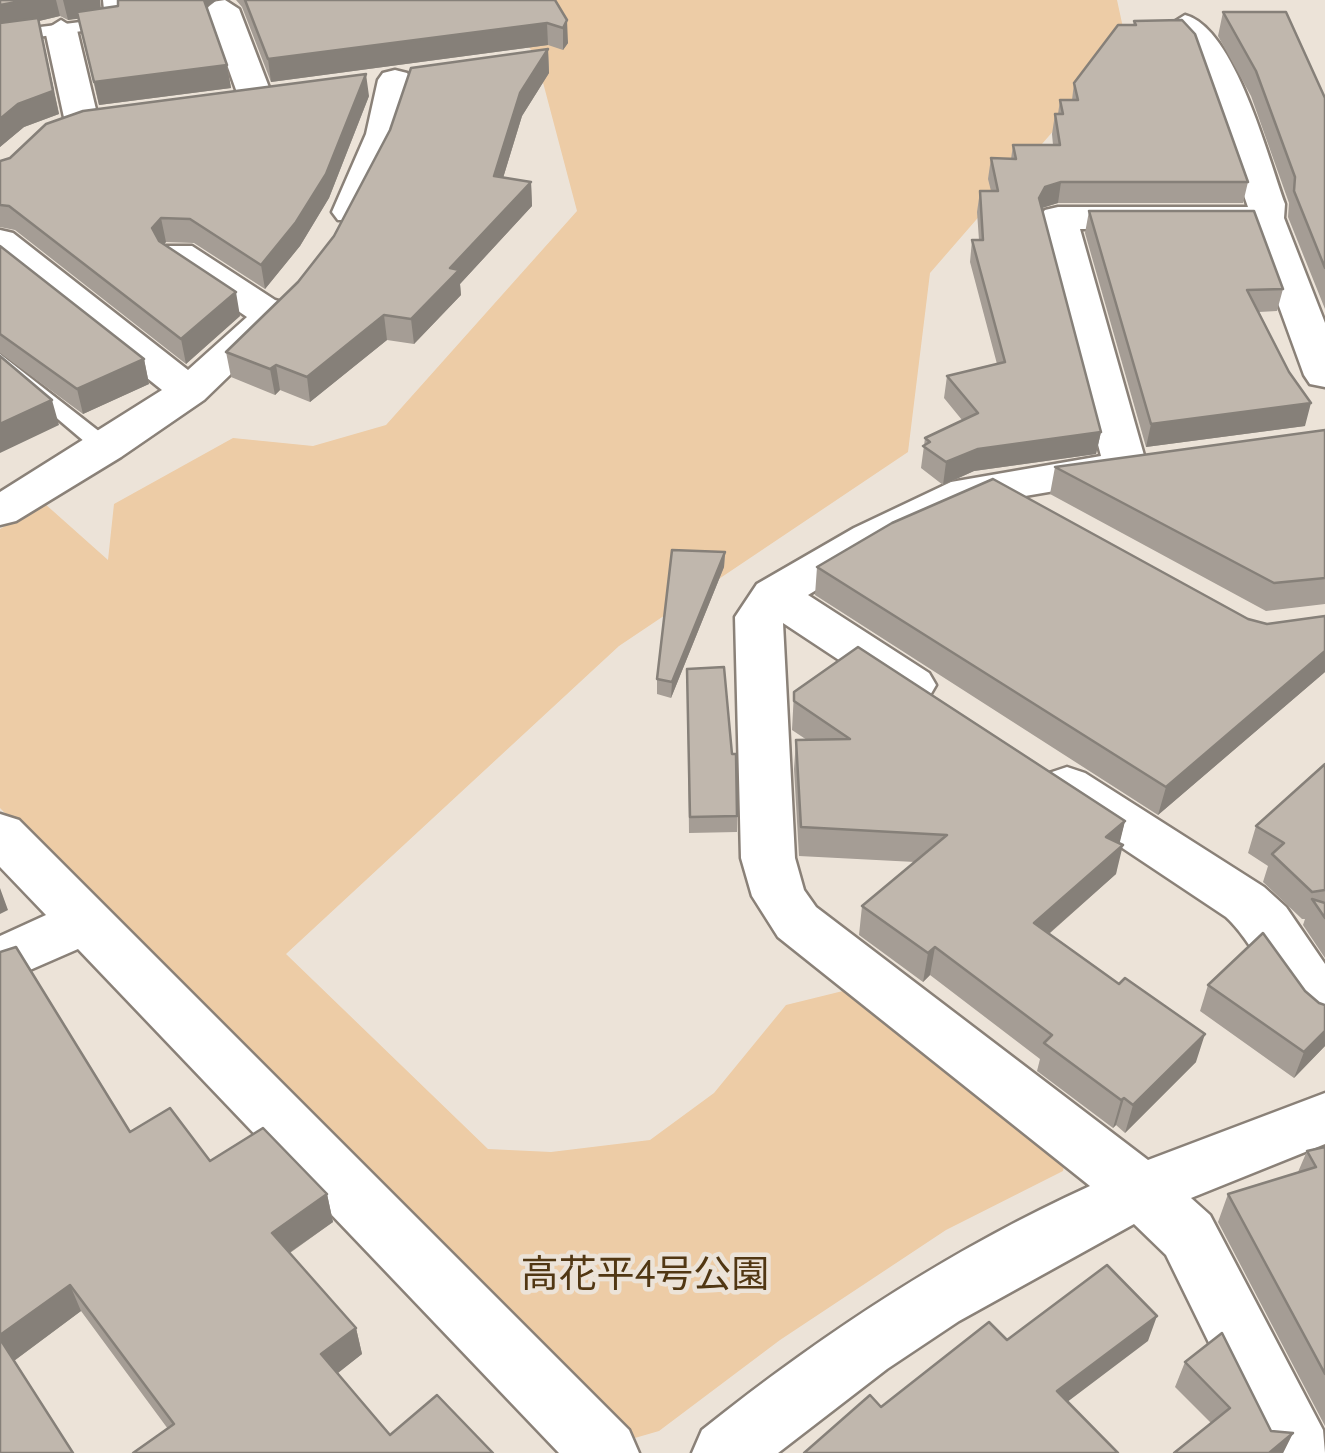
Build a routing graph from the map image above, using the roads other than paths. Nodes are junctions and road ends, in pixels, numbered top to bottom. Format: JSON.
{"nodes":[{"id":1,"x":111,"y":0,"type":"edge"},
{"id":2,"x":224,"y":10,"type":"dead end"},
{"id":3,"x":1186,"y":25,"type":"edge"},
{"id":4,"x":61,"y":30,"type":"junction"},
{"id":5,"x":0,"y":37,"type":"edge"},
{"id":6,"x":355,"y":85,"type":"edge"},
{"id":7,"x":296,"y":93,"type":"edge"},
{"id":8,"x":256,"y":98,"type":"junction"},
{"id":9,"x":217,"y":103,"type":"edge"},
{"id":10,"x":120,"y":116,"type":"edge"},
{"id":11,"x":1264,"y":218,"type":"junction"},
{"id":12,"x":333,"y":237,"type":"edge"},
{"id":13,"x":0,"y":242,"type":"edge"},
{"id":14,"x":180,"y":254,"type":"edge"},
{"id":15,"x":1310,"y":298,"type":"edge"},
{"id":16,"x":0,"y":360,"type":"edge"},
{"id":17,"x":1325,"y":375,"type":"edge"},
{"id":18,"x":189,"y":390,"type":"junction"},
{"id":19,"x":106,"y":448,"type":"junction"},
{"id":20,"x":990,"y":485,"type":"junction"},
{"id":21,"x":0,"y":511,"type":"edge"},
{"id":22,"x":1058,"y":522,"type":"edge"},
{"id":23,"x":774,"y":595,"type":"junction"},
{"id":24,"x":953,"y":712,"type":"edge"},
{"id":25,"x":1034,"y":764,"type":"edge"},
{"id":26,"x":0,"y":834,"type":"edge"},
{"id":27,"x":85,"y":921,"type":"junction"},
{"id":28,"x":0,"y":961,"type":"edge"},
{"id":29,"x":1325,"y":1010,"type":"edge"},
{"id":30,"x":1325,"y":1118,"type":"edge"},
{"id":31,"x":1138,"y":1188,"type":"junction"},
{"id":32,"x":605,"y":1453,"type":"edge"},
{"id":33,"x":726,"y":1453,"type":"edge"},
{"id":34,"x":1299,"y":1453,"type":"edge"}],
"edges":[{"from":1,"to":4,"type":"lane"},
{"from":2,"to":8,"type":"street"},
{"from":3,"to":11,"type":"street"},
{"from":4,"to":5,"type":"lane"},
{"from":4,"to":10,"type":"street"},
{"from":6,"to":12,"type":"street"},
{"from":7,"to":8,"type":"street"},
{"from":8,"to":9,"type":"street"},
{"from":11,"to":15,"type":"street"},
{"from":11,"to":20,"type":"street"},
{"from":13,"to":18,"type":"street"},
{"from":14,"to":18,"type":"street"},
{"from":15,"to":17,"type":"street"},
{"from":16,"to":19,"type":"lane"},
{"from":18,"to":19,"type":"street"},
{"from":19,"to":21,"type":"street"},
{"from":20,"to":22,"type":"street"},
{"from":20,"to":23,"type":"street"},
{"from":23,"to":24,"type":"street"},
{"from":23,"to":31,"type":"street"},
{"from":25,"to":29,"type":"street"},
{"from":26,"to":27,"type":"street"},
{"from":27,"to":28,"type":"street"},
{"from":27,"to":32,"type":"street"},
{"from":30,"to":31,"type":"street"},
{"from":31,"to":33,"type":"street"},
{"from":31,"to":34,"type":"street"}]}
